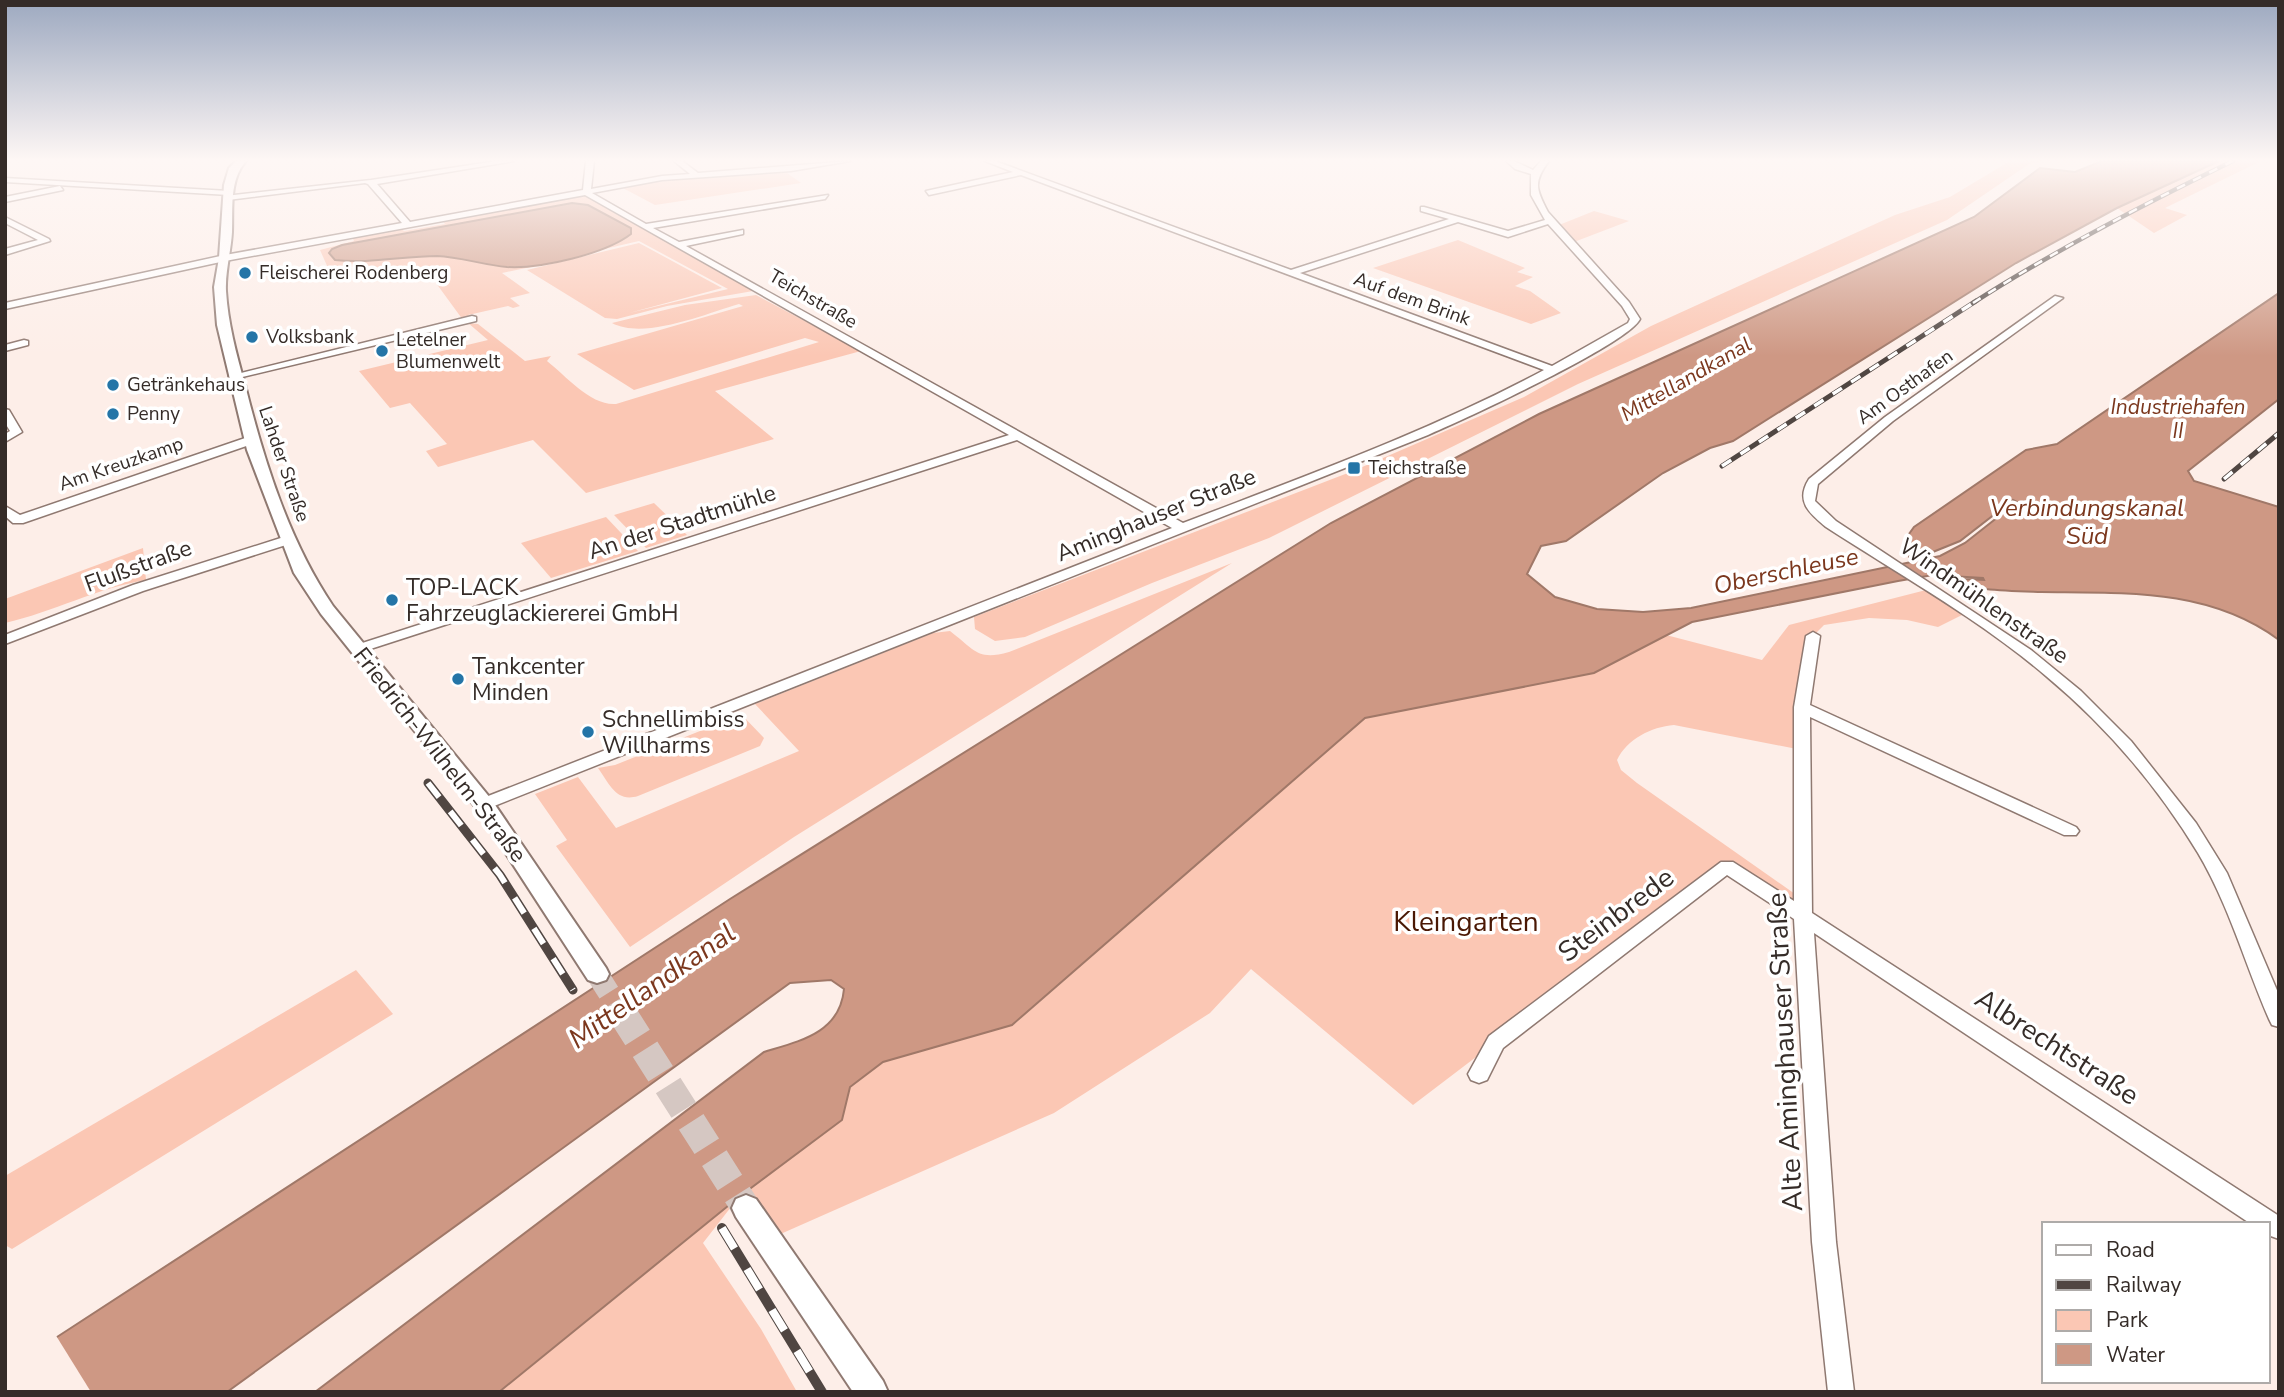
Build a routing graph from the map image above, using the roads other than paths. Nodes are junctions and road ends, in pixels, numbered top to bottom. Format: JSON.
{"nodes":[{"id":1,"x":18,"y":226,"type":"edge"},
{"id":2,"x":227,"y":226,"type":"edge"},
{"id":3,"x":395,"y":226,"type":"edge"},
{"id":4,"x":647,"y":226,"type":"edge"},
{"id":5,"x":1164,"y":226,"type":"edge"},
{"id":6,"x":1436,"y":226,"type":"edge"},
{"id":7,"x":1482,"y":226,"type":"edge"},
{"id":8,"x":1533,"y":226,"type":"edge"},
{"id":9,"x":1555,"y":226,"type":"edge"},
{"id":10,"x":740,"y":232,"type":"dead end"},
{"id":11,"x":681,"y":244,"type":"junction"},
{"id":12,"x":5,"y":252,"type":"edge"},
{"id":13,"x":225,"y":258,"type":"junction"},
{"id":14,"x":1290,"y":273,"type":"junction"},
{"id":15,"x":2058,"y":298,"type":"dead end"},
{"id":16,"x":5,"y":306,"type":"edge"},
{"id":17,"x":472,"y":319,"type":"dead end"},
{"id":18,"x":24,"y":343,"type":"dead end"},
{"id":19,"x":5,"y":348,"type":"edge"},
{"id":20,"x":1554,"y":370,"type":"junction"},
{"id":21,"x":234,"y":376,"type":"junction"},
{"id":22,"x":5,"y":412,"type":"edge"},
{"id":23,"x":1019,"y":436,"type":"junction"},
{"id":24,"x":5,"y":439,"type":"edge"},
{"id":25,"x":251,"y":440,"type":"junction"},
{"id":26,"x":5,"y":510,"type":"edge"},
{"id":27,"x":1824,"y":518,"type":"joint"},
{"id":28,"x":1184,"y":529,"type":"junction"},
{"id":29,"x":287,"y":540,"type":"junction"},
{"id":30,"x":302,"y":573,"type":"joint"},
{"id":31,"x":1923,"y":584,"type":"joint"},
{"id":32,"x":1813,"y":636,"type":"dead end"},
{"id":33,"x":5,"y":640,"type":"edge"},
{"id":34,"x":358,"y":649,"type":"junction"},
{"id":35,"x":1802,"y":707,"type":"junction"},
{"id":36,"x":484,"y":804,"type":"junction"},
{"id":37,"x":2070,"y":831,"type":"dead end"},
{"id":38,"x":1803,"y":915,"type":"junction"},
{"id":39,"x":597,"y":974,"type":"tunnel mouth"},
{"id":40,"x":2279,"y":1018,"type":"edge"},
{"id":41,"x":1479,"y":1074,"type":"dead end"},
{"id":42,"x":746,"y":1208,"type":"tunnel mouth"},
{"id":43,"x":2268,"y":1222,"type":"edge"},
{"id":44,"x":872,"y":1392,"type":"edge"},
{"id":45,"x":1840,"y":1392,"type":"edge"}],
"edges":[{"from":1,"to":12,"type":"street"},
{"from":2,"to":13,"type":"street","name":"Lahder Straße"},
{"from":3,"to":13,"type":"street"},
{"from":4,"to":11,"type":"street","name":"Teichstraße"},
{"from":5,"to":14,"type":"street","name":"Auf dem Brink"},
{"from":6,"to":14,"type":"street"},
{"from":7,"to":8,"type":"street"},
{"from":9,"to":20,"type":"street","name":"Aminghauser Straße"},
{"from":10,"to":11,"type":"street"},
{"from":11,"to":23,"type":"street","name":"Teichstraße"},
{"from":13,"to":16,"type":"street"},
{"from":13,"to":21,"type":"street","name":"Lahder Straße"},
{"from":14,"to":20,"type":"street","name":"Auf dem Brink"},
{"from":15,"to":27,"type":"street","name":"Am Osthafen"},
{"from":17,"to":21,"type":"street"},
{"from":18,"to":19,"type":"street"},
{"from":20,"to":28,"type":"street","name":"Aminghauser Straße"},
{"from":21,"to":25,"type":"street","name":"Lahder Straße"},
{"from":22,"to":24,"type":"street"},
{"from":23,"to":28,"type":"street","name":"Teichstraße"},
{"from":23,"to":34,"type":"street","name":"An der Stadtmühle"},
{"from":25,"to":26,"type":"street","name":"Am Kreuzkamp"},
{"from":25,"to":29,"type":"street","name":"Lahder Straße"},
{"from":27,"to":31,"type":"street","name":"Windmühlenstraße"},
{"from":28,"to":36,"type":"street","name":"Aminghauser Straße"},
{"from":29,"to":30,"type":"street","name":"Lahder Straße"},
{"from":29,"to":33,"type":"street","name":"Flußstraße"},
{"from":30,"to":34,"type":"street","name":"Friedrich-Wilhelm-Straße"},
{"from":31,"to":40,"type":"street","name":"Windmühlenstraße"},
{"from":32,"to":35,"type":"street","name":"Alte Aminghauser Straße"},
{"from":34,"to":36,"type":"street","name":"Friedrich-Wilhelm-Straße"},
{"from":35,"to":37,"type":"street"},
{"from":35,"to":38,"type":"street","name":"Alte Aminghauser Straße"},
{"from":36,"to":39,"type":"street","name":"Friedrich-Wilhelm-Straße"},
{"from":38,"to":41,"type":"street","name":"Steinbrede"},
{"from":38,"to":43,"type":"street","name":"Albrechtstraße"},
{"from":38,"to":45,"type":"street","name":"Alte Aminghauser Straße"},
{"from":42,"to":44,"type":"street"}]}
